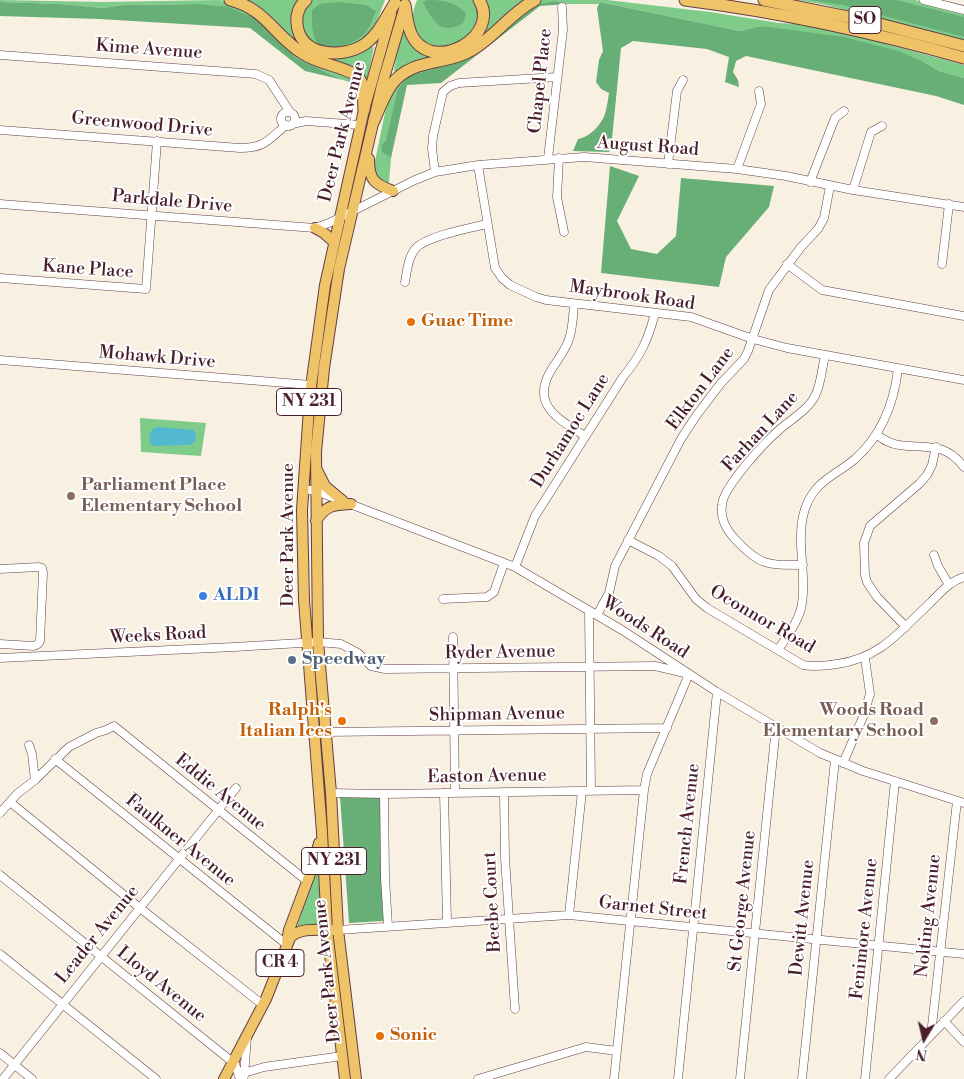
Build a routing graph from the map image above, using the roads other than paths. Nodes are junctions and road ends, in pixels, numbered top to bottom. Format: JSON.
{"nodes":[{"id":1,"x":230,"y":0,"type":"edge"},
{"id":2,"x":306,"y":0,"type":"edge"},
{"id":3,"x":479,"y":0,"type":"edge"},
{"id":4,"x":534,"y":0,"type":"edge"},
{"id":5,"x":685,"y":0,"type":"edge"},
{"id":6,"x":764,"y":0,"type":"edge"},
{"id":7,"x":924,"y":0,"type":"edge"},
{"id":8,"x":401,"y":2,"type":"edge"},
{"id":9,"x":562,"y":7,"type":"dead end"},
{"id":10,"x":964,"y":10,"type":"edge"},
{"id":11,"x":964,"y":46,"type":"edge"},
{"id":12,"x":0,"y":56,"type":"edge"},
{"id":13,"x":964,"y":58,"type":"edge"},
{"id":14,"x":557,"y":77,"type":"junction"},
{"id":15,"x":683,"y":80,"type":"dead end"},
{"id":16,"x":759,"y":91,"type":"dead end"},
{"id":17,"x":364,"y":110,"type":"junction"},
{"id":18,"x":844,"y":111,"type":"dead end"},
{"id":19,"x":288,"y":118,"type":"junction"},
{"id":20,"x":374,"y":122,"type":"junction"},
{"id":21,"x":360,"y":125,"type":"junction"},
{"id":22,"x":882,"y":126,"type":"dead end"},
{"id":23,"x":0,"y":130,"type":"edge"},
{"id":24,"x":157,"y":141,"type":"junction"},
{"id":25,"x":369,"y":141,"type":"junction"},
{"id":26,"x":548,"y":158,"type":"junction"},
{"id":27,"x":559,"y":158,"type":"junction"},
{"id":28,"x":668,"y":164,"type":"junction"},
{"id":29,"x":478,"y":165,"type":"junction"},
{"id":30,"x":737,"y":169,"type":"junction"},
{"id":31,"x":435,"y":172,"type":"junction"},
{"id":32,"x":810,"y":182,"type":"junction"},
{"id":33,"x":830,"y":186,"type":"junction"},
{"id":34,"x":853,"y":190,"type":"junction"},
{"id":35,"x":393,"y":191,"type":"junction"},
{"id":36,"x":0,"y":204,"type":"edge"},
{"id":37,"x":948,"y":204,"type":"junction"},
{"id":38,"x":964,"y":206,"type":"edge"},
{"id":39,"x":353,"y":212,"type":"junction"},
{"id":40,"x":152,"y":215,"type":"junction"},
{"id":41,"x":339,"y":218,"type":"junction"},
{"id":42,"x":487,"y":224,"type":"junction"},
{"id":43,"x":315,"y":228,"type":"junction"},
{"id":44,"x":564,"y":232,"type":"dead end"},
{"id":45,"x":334,"y":242,"type":"junction"},
{"id":46,"x":787,"y":264,"type":"junction"},
{"id":47,"x":942,"y":264,"type":"dead end"},
{"id":48,"x":0,"y":278,"type":"edge"},
{"id":49,"x":405,"y":282,"type":"dead end"},
{"id":50,"x":574,"y":304,"type":"junction"},
{"id":51,"x":654,"y":313,"type":"junction"},
{"id":52,"x":964,"y":316,"type":"edge"},
{"id":53,"x":753,"y":339,"type":"junction"},
{"id":54,"x":825,"y":355,"type":"junction"},
{"id":55,"x":0,"y":360,"type":"edge"},
{"id":56,"x":898,"y":369,"type":"junction"},
{"id":57,"x":964,"y":380,"type":"edge"},
{"id":58,"x":311,"y":385,"type":"junction"},
{"id":59,"x":877,"y":435,"type":"junction"},
{"id":60,"x":585,"y":436,"type":"junction"},
{"id":61,"x":936,"y":448,"type":"junction"},
{"id":62,"x":316,"y":465,"type":"junction"},
{"id":63,"x":964,"y":467,"type":"edge"},
{"id":64,"x":304,"y":489,"type":"junction"},
{"id":65,"x":316,"y":491,"type":"junction"},
{"id":66,"x":347,"y":503,"type":"junction"},
{"id":67,"x":316,"y":521,"type":"junction"},
{"id":68,"x":628,"y":540,"type":"junction"},
{"id":69,"x":934,"y":555,"type":"dead end"},
{"id":70,"x":504,"y":563,"type":"junction"},
{"id":71,"x":802,"y":564,"type":"junction"},
{"id":72,"x":515,"y":567,"type":"junction"},
{"id":73,"x":0,"y":569,"type":"edge"},
{"id":74,"x":964,"y":577,"type":"edge"},
{"id":75,"x":949,"y":585,"type":"junction"},
{"id":76,"x":443,"y":599,"type":"dead end"},
{"id":77,"x":593,"y":613,"type":"junction"},
{"id":78,"x":906,"y":627,"type":"junction"},
{"id":79,"x":453,"y":637,"type":"dead end"},
{"id":80,"x":306,"y":642,"type":"junction"},
{"id":81,"x":318,"y":642,"type":"junction"},
{"id":82,"x":0,"y":644,"type":"edge"},
{"id":83,"x":778,"y":650,"type":"junction"},
{"id":84,"x":0,"y":658,"type":"edge"},
{"id":85,"x":865,"y":658,"type":"junction"},
{"id":86,"x":590,"y":667,"type":"junction"},
{"id":87,"x":454,"y":668,"type":"junction"},
{"id":88,"x":689,"y":674,"type":"junction"},
{"id":89,"x":717,"y":692,"type":"junction"},
{"id":90,"x":776,"y":727,"type":"junction"},
{"id":91,"x":667,"y":728,"type":"junction"},
{"id":92,"x":591,"y":729,"type":"junction"},
{"id":93,"x":454,"y":731,"type":"junction"},
{"id":94,"x":326,"y":732,"type":"junction"},
{"id":95,"x":29,"y":745,"type":"dead end"},
{"id":96,"x":55,"y":760,"type":"junction"},
{"id":97,"x":839,"y":761,"type":"junction"},
{"id":98,"x":34,"y":780,"type":"junction"},
{"id":99,"x":895,"y":782,"type":"junction"},
{"id":100,"x":236,"y":788,"type":"dead end"},
{"id":101,"x":644,"y":790,"type":"junction"},
{"id":102,"x":582,"y":791,"type":"junction"},
{"id":103,"x":591,"y":791,"type":"junction"},
{"id":104,"x":504,"y":792,"type":"junction"},
{"id":105,"x":331,"y":793,"type":"junction"},
{"id":106,"x":444,"y":793,"type":"junction"},
{"id":107,"x":455,"y":793,"type":"junction"},
{"id":108,"x":384,"y":794,"type":"junction"},
{"id":109,"x":10,"y":802,"type":"junction"},
{"id":110,"x":960,"y":802,"type":"edge"},
{"id":111,"x":218,"y":810,"type":"junction"},
{"id":112,"x":0,"y":813,"type":"edge"},
{"id":113,"x":322,"y":832,"type":"junction"},
{"id":114,"x":178,"y":859,"type":"junction"},
{"id":115,"x":0,"y":874,"type":"edge"},
{"id":116,"x":307,"y":881,"type":"junction"},
{"id":117,"x":140,"y":908,"type":"junction"},
{"id":118,"x":569,"y":915,"type":"junction"},
{"id":119,"x":508,"y":918,"type":"junction"},
{"id":120,"x":447,"y":922,"type":"junction"},
{"id":121,"x":631,"y":922,"type":"junction"},
{"id":122,"x":388,"y":926,"type":"junction"},
{"id":123,"x":693,"y":928,"type":"junction"},
{"id":124,"x":327,"y":930,"type":"junction"},
{"id":125,"x":338,"y":930,"type":"junction"},
{"id":126,"x":754,"y":934,"type":"junction"},
{"id":127,"x":816,"y":940,"type":"junction"},
{"id":128,"x":286,"y":944,"type":"junction"},
{"id":129,"x":878,"y":946,"type":"junction"},
{"id":130,"x":940,"y":951,"type":"junction"},
{"id":131,"x":0,"y":954,"type":"edge"},
{"id":132,"x":964,"y":954,"type":"edge"},
{"id":133,"x":100,"y":955,"type":"junction"},
{"id":134,"x":964,"y":1001,"type":"edge"},
{"id":135,"x":62,"y":1004,"type":"junction"},
{"id":136,"x":263,"y":1005,"type":"junction"},
{"id":137,"x":515,"y":1009,"type":"dead end"},
{"id":138,"x":944,"y":1021,"type":"junction"},
{"id":139,"x":248,"y":1033,"type":"junction"},
{"id":140,"x":931,"y":1035,"type":"junction"},
{"id":141,"x":964,"y":1042,"type":"edge"},
{"id":142,"x":617,"y":1051,"type":"junction"},
{"id":143,"x":0,"y":1053,"type":"edge"},
{"id":144,"x":342,"y":1056,"type":"junction"},
{"id":145,"x":245,"y":1061,"type":"junction"},
{"id":146,"x":233,"y":1062,"type":"junction"},
{"id":147,"x":14,"y":1065,"type":"junction"},
{"id":148,"x":264,"y":1067,"type":"junction"},
{"id":149,"x":242,"y":1077,"type":"edge"},
{"id":150,"x":2,"y":1079,"type":"edge"},
{"id":151,"x":32,"y":1079,"type":"edge"},
{"id":152,"x":156,"y":1079,"type":"edge"},
{"id":153,"x":224,"y":1079,"type":"edge"},
{"id":154,"x":345,"y":1079,"type":"edge"},
{"id":155,"x":356,"y":1079,"type":"edge"},
{"id":156,"x":478,"y":1079,"type":"edge"},
{"id":157,"x":614,"y":1079,"type":"edge"},
{"id":158,"x":678,"y":1079,"type":"edge"},
{"id":159,"x":740,"y":1079,"type":"edge"},
{"id":160,"x":802,"y":1079,"type":"edge"},
{"id":161,"x":865,"y":1079,"type":"edge"},
{"id":162,"x":889,"y":1079,"type":"edge"}],
"edges":[{"from":1,"to":17,"type":"highway"},
{"from":2,"to":8,"type":"highway"},
{"from":3,"to":8,"type":"highway"},
{"from":4,"to":20,"type":"highway"},
{"from":5,"to":13,"type":"highway","number":"SO"},
{"from":6,"to":11,"type":"highway","number":"SO"},
{"from":7,"to":10,"type":"street"},
{"from":8,"to":17,"type":"main road","name":"Deer Park Avenue","number":"NY 231"},
{"from":8,"to":20,"type":"main road","name":"Deer Park Avenue","number":"NY 231"},
{"from":9,"to":14,"type":"street","name":"Chapel Place"},
{"from":12,"to":19,"type":"street","name":"Kime Avenue"},
{"from":14,"to":26,"type":"street","name":"Chapel Place"},
{"from":14,"to":31,"type":"street"},
{"from":15,"to":28,"type":"street"},
{"from":16,"to":30,"type":"street"},
{"from":17,"to":21,"type":"main road","name":"Deer Park Avenue","number":"NY 231"},
{"from":18,"to":32,"type":"street"},
{"from":19,"to":21,"type":"street"},
{"from":19,"to":24,"type":"street","name":"Greenwood Drive"},
{"from":20,"to":25,"type":"main road","name":"Deer Park Avenue","number":"NY 231"},
{"from":21,"to":41,"type":"main road","name":"Deer Park Avenue","number":"NY 231"},
{"from":22,"to":34,"type":"street"},
{"from":23,"to":24,"type":"street","name":"Greenwood Drive"},
{"from":24,"to":40,"type":"street","name":"Kane Place"},
{"from":25,"to":35,"type":"main road"},
{"from":25,"to":39,"type":"main road","name":"Deer Park Avenue","number":"NY 231"},
{"from":26,"to":27,"type":"street","name":"August Road"},
{"from":26,"to":29,"type":"street","name":"August Road"},
{"from":27,"to":28,"type":"street","name":"August Road"},
{"from":27,"to":44,"type":"street"},
{"from":28,"to":30,"type":"street","name":"August Road"},
{"from":29,"to":31,"type":"street","name":"August Road"},
{"from":29,"to":42,"type":"street","name":"Maybrook Road"},
{"from":30,"to":32,"type":"street","name":"August Road"},
{"from":31,"to":35,"type":"street","name":"August Road"},
{"from":32,"to":33,"type":"street","name":"August Road"},
{"from":33,"to":34,"type":"street","name":"August Road"},
{"from":33,"to":46,"type":"street","name":"Elkton Lane"},
{"from":34,"to":37,"type":"street","name":"August Road"},
{"from":35,"to":39,"type":"street","name":"August Road"},
{"from":36,"to":40,"type":"street","name":"Parkdale Drive"},
{"from":37,"to":38,"type":"street","name":"August Road"},
{"from":37,"to":47,"type":"street"},
{"from":39,"to":41,"type":"street","name":"August Road"},
{"from":39,"to":62,"type":"main road","name":"Deer Park Avenue","number":"NY 231"},
{"from":40,"to":43,"type":"street","name":"Parkdale Drive"},
{"from":40,"to":48,"type":"street","name":"Kane Place"},
{"from":41,"to":43,"type":"street","name":"Parkdale Drive"},
{"from":41,"to":45,"type":"main road","name":"Deer Park Avenue","number":"NY 231"},
{"from":42,"to":49,"type":"street"},
{"from":42,"to":50,"type":"street","name":"Maybrook Road"},
{"from":43,"to":45,"type":"main road"},
{"from":45,"to":58,"type":"main road","name":"Deer Park Avenue","number":"NY 231"},
{"from":46,"to":52,"type":"street"},
{"from":46,"to":53,"type":"street","name":"Elkton Lane"},
{"from":50,"to":51,"type":"street","name":"Maybrook Road"},
{"from":50,"to":60,"type":"street"},
{"from":51,"to":53,"type":"street","name":"Maybrook Road"},
{"from":51,"to":60,"type":"street","name":"Durhamoc Lane"},
{"from":53,"to":54,"type":"street","name":"Maybrook Road"},
{"from":53,"to":68,"type":"street","name":"Elkton Lane"},
{"from":54,"to":56,"type":"street","name":"Maybrook Road"},
{"from":54,"to":71,"type":"street","name":"Farhan Lane"},
{"from":55,"to":58,"type":"street","name":"Mohawk Drive"},
{"from":56,"to":57,"type":"street","name":"Maybrook Road"},
{"from":56,"to":59,"type":"street"},
{"from":58,"to":64,"type":"main road","name":"Deer Park Avenue","number":"NY 231"},
{"from":59,"to":61,"type":"street"},
{"from":59,"to":71,"type":"street"},
{"from":60,"to":72,"type":"street","name":"Durhamoc Lane"},
{"from":61,"to":63,"type":"street"},
{"from":61,"to":78,"type":"street"},
{"from":62,"to":65,"type":"main road","name":"Deer Park Avenue","number":"NY 231"},
{"from":62,"to":66,"type":"main road"},
{"from":64,"to":65,"type":"street","name":"Woods Road"},
{"from":64,"to":80,"type":"main road","name":"Deer Park Avenue","number":"NY 231"},
{"from":65,"to":66,"type":"street","name":"Woods Road"},
{"from":65,"to":67,"type":"main road","name":"Deer Park Avenue","number":"NY 231"},
{"from":66,"to":67,"type":"main road"},
{"from":66,"to":70,"type":"street","name":"Woods Road"},
{"from":67,"to":81,"type":"main road","name":"Deer Park Avenue","number":"NY 231"},
{"from":68,"to":77,"type":"street","name":"Elkton Lane"},
{"from":68,"to":83,"type":"street","name":"Oconnor Road"},
{"from":69,"to":75,"type":"street"},
{"from":70,"to":72,"type":"street","name":"Woods Road"},
{"from":70,"to":76,"type":"street"},
{"from":71,"to":83,"type":"street"},
{"from":72,"to":77,"type":"street","name":"Woods Road"},
{"from":73,"to":82,"type":"street"},
{"from":74,"to":75,"type":"street","name":"Oconnor Road"},
{"from":75,"to":78,"type":"street","name":"Oconnor Road"},
{"from":77,"to":86,"type":"street"},
{"from":77,"to":88,"type":"street","name":"Woods Road"},
{"from":78,"to":85,"type":"street","name":"Oconnor Road"},
{"from":79,"to":87,"type":"street"},
{"from":80,"to":81,"type":"street","name":"Weeks Road"},
{"from":80,"to":84,"type":"street","name":"Weeks Road"},
{"from":80,"to":113,"type":"main road","name":"Deer Park Avenue","number":"NY 231"},
{"from":81,"to":87,"type":"street","name":"Ryder Avenue"},
{"from":81,"to":94,"type":"main road","name":"Deer Park Avenue","number":"NY 231"},
{"from":82,"to":84,"type":"street"},
{"from":83,"to":85,"type":"street","name":"Oconnor Road"},
{"from":85,"to":97,"type":"street","name":"Dewitt Avenue"},
{"from":86,"to":87,"type":"street","name":"Ryder Avenue"},
{"from":86,"to":88,"type":"street","name":"Ryder Avenue"},
{"from":86,"to":92,"type":"street"},
{"from":87,"to":93,"type":"street"},
{"from":88,"to":89,"type":"street","name":"Woods Road"},
{"from":88,"to":91,"type":"street"},
{"from":89,"to":90,"type":"street","name":"Woods Road"},
{"from":89,"to":123,"type":"street","name":"French Avenue"},
{"from":90,"to":97,"type":"street","name":"Woods Road"},
{"from":90,"to":126,"type":"street","name":"St George Avenue"},
{"from":91,"to":92,"type":"street","name":"Shipman Avenue"},
{"from":91,"to":101,"type":"street"},
{"from":92,"to":93,"type":"street","name":"Shipman Avenue"},
{"from":92,"to":103,"type":"street"},
{"from":93,"to":94,"type":"street","name":"Shipman Avenue"},
{"from":93,"to":107,"type":"street"},
{"from":94,"to":105,"type":"main road","name":"Deer Park Avenue","number":"NY 231"},
{"from":95,"to":98,"type":"street"},
{"from":96,"to":98,"type":"street"},
{"from":96,"to":111,"type":"street","name":"Eddie Avenue"},
{"from":96,"to":114,"type":"street","name":"Faulkner Avenue"},
{"from":97,"to":99,"type":"street","name":"Woods Road"},
{"from":97,"to":127,"type":"street","name":"Dewitt Avenue"},
{"from":98,"to":109,"type":"street"},
{"from":99,"to":110,"type":"street","name":"Woods Road"},
{"from":99,"to":129,"type":"street","name":"Fenimore Avenue"},
{"from":100,"to":111,"type":"street","name":"Leader Avenue"},
{"from":101,"to":103,"type":"street","name":"Easton Avenue"},
{"from":101,"to":121,"type":"street"},
{"from":102,"to":103,"type":"street","name":"Easton Avenue"},
{"from":102,"to":104,"type":"street","name":"Easton Avenue"},
{"from":102,"to":118,"type":"street"},
{"from":104,"to":107,"type":"street","name":"Easton Avenue"},
{"from":104,"to":119,"type":"street","name":"Beebe Court"},
{"from":105,"to":108,"type":"street","name":"Easton Avenue"},
{"from":105,"to":125,"type":"main road","name":"Deer Park Avenue","number":"NY 231"},
{"from":106,"to":107,"type":"street","name":"Easton Avenue"},
{"from":106,"to":108,"type":"street","name":"Easton Avenue"},
{"from":106,"to":120,"type":"street"},
{"from":108,"to":122,"type":"street"},
{"from":109,"to":112,"type":"street"},
{"from":109,"to":117,"type":"street"},
{"from":110,"to":130,"type":"street","name":"Nolting Avenue"},
{"from":111,"to":114,"type":"street","name":"Leader Avenue"},
{"from":111,"to":116,"type":"street","name":"Eddie Avenue"},
{"from":113,"to":116,"type":"main road"},
{"from":113,"to":124,"type":"main road","name":"Deer Park Avenue","number":"NY 231"},
{"from":114,"to":117,"type":"street","name":"Leader Avenue"},
{"from":114,"to":128,"type":"street","name":"Faulkner Avenue"},
{"from":115,"to":133,"type":"street","name":"Lloyd Avenue"},
{"from":116,"to":128,"type":"main road"},
{"from":117,"to":133,"type":"street","name":"Leader Avenue"},
{"from":117,"to":136,"type":"street"},
{"from":118,"to":119,"type":"street","name":"Garnet Street"},
{"from":118,"to":121,"type":"street","name":"Garnet Street"},
{"from":119,"to":120,"type":"street","name":"Garnet Street"},
{"from":119,"to":137,"type":"street","name":"Beebe Court"},
{"from":120,"to":122,"type":"street","name":"Garnet Street"},
{"from":121,"to":123,"type":"street","name":"Garnet Street"},
{"from":121,"to":142,"type":"street"},
{"from":122,"to":125,"type":"street","name":"Garnet Street"},
{"from":123,"to":126,"type":"street","name":"Garnet Street"},
{"from":123,"to":158,"type":"street","name":"French Avenue"},
{"from":124,"to":125,"type":"main road","number":"CR 4"},
{"from":124,"to":128,"type":"main road","number":"CR 4"},
{"from":124,"to":144,"type":"main road","name":"Deer Park Avenue","number":"NY 231"},
{"from":125,"to":155,"type":"main road","name":"Deer Park Avenue","number":"NY 231"},
{"from":126,"to":127,"type":"street","name":"Garnet Street"},
{"from":126,"to":159,"type":"street","name":"St George Avenue"},
{"from":127,"to":129,"type":"street","name":"Garnet Street"},
{"from":127,"to":160,"type":"street","name":"Dewitt Avenue"},
{"from":128,"to":136,"type":"main road","number":"CR 4"},
{"from":129,"to":130,"type":"street","name":"Garnet Street"},
{"from":129,"to":161,"type":"street","name":"Fenimore Avenue"},
{"from":130,"to":132,"type":"street","name":"Garnet Street"},
{"from":130,"to":140,"type":"street","name":"Nolting Avenue"},
{"from":131,"to":135,"type":"street"},
{"from":133,"to":135,"type":"street","name":"Leader Avenue"},
{"from":133,"to":146,"type":"street","name":"Lloyd Avenue"},
{"from":134,"to":138,"type":"street"},
{"from":135,"to":147,"type":"street","name":"Leader Avenue"},
{"from":135,"to":152,"type":"street"},
{"from":136,"to":139,"type":"main road","number":"CR 4"},
{"from":138,"to":140,"type":"street"},
{"from":138,"to":141,"type":"street"},
{"from":139,"to":145,"type":"street"},
{"from":139,"to":146,"type":"main road","number":"CR 4"},
{"from":140,"to":162,"type":"street"},
{"from":142,"to":156,"type":"street"},
{"from":142,"to":157,"type":"street"},
{"from":143,"to":147,"type":"street"},
{"from":144,"to":148,"type":"street"},
{"from":144,"to":154,"type":"main road","name":"Deer Park Avenue","number":"NY 231"},
{"from":145,"to":148,"type":"street"},
{"from":145,"to":149,"type":"street"},
{"from":146,"to":149,"type":"street"},
{"from":146,"to":153,"type":"main road","number":"CR 4"},
{"from":147,"to":150,"type":"street","name":"Leader Avenue"},
{"from":147,"to":151,"type":"street"},
{"from":148,"to":149,"type":"street"}]}
